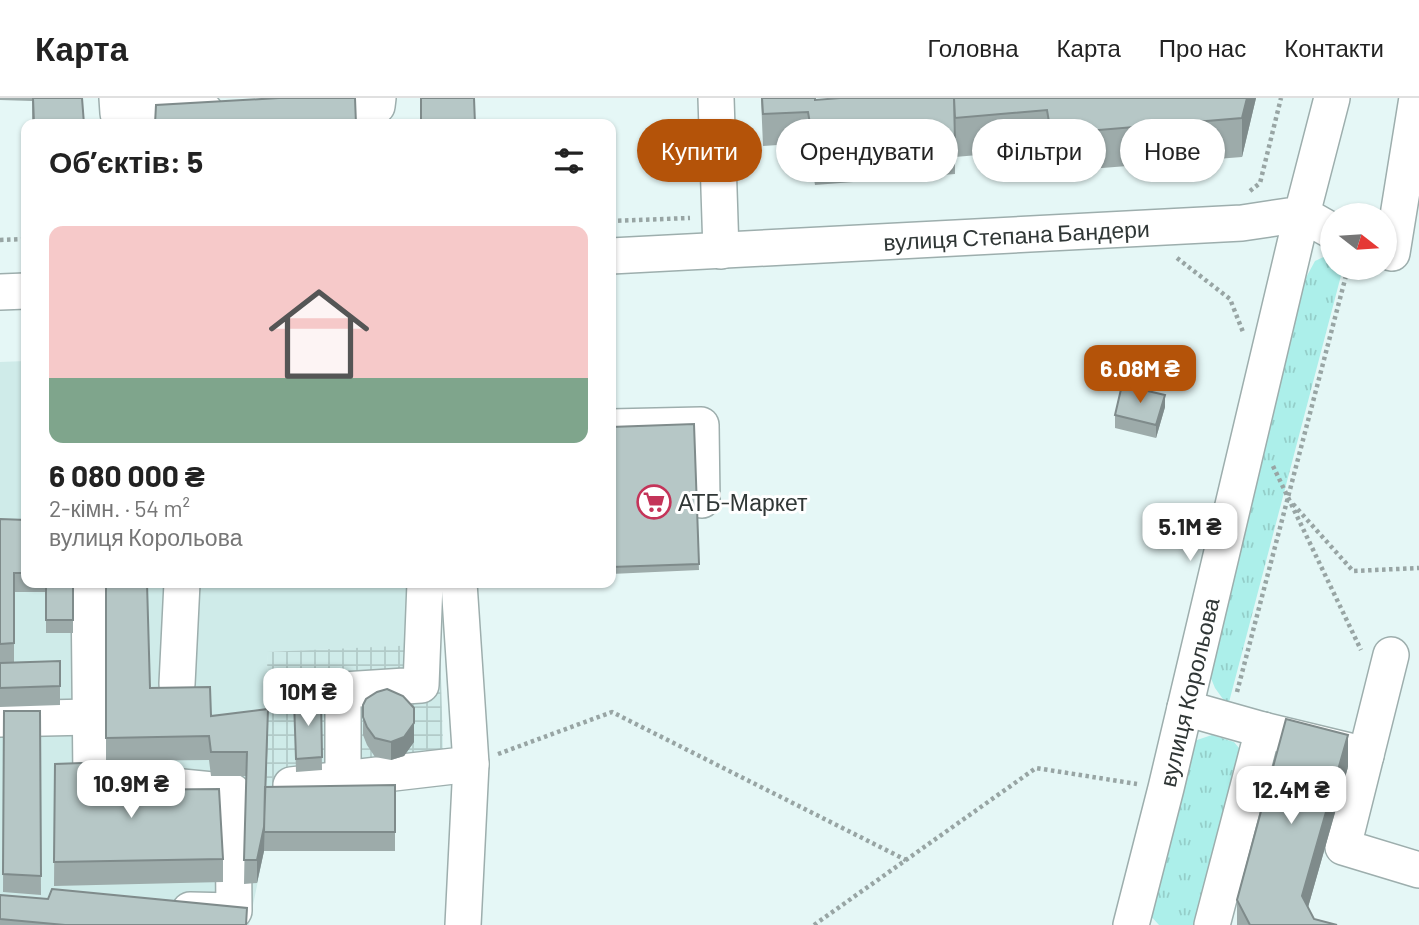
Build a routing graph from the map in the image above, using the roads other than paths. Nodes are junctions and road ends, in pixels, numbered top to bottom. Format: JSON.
{"nodes":[{"id":1,"x":117,"y":98,"type":"edge"},
{"id":2,"x":378,"y":98,"type":"edge"},
{"id":3,"x":716,"y":98,"type":"edge"},
{"id":4,"x":1332,"y":98,"type":"edge"},
{"id":5,"x":1417,"y":98,"type":"edge"},
{"id":6,"x":282,"y":109,"type":"edge"},
{"id":7,"x":241,"y":110,"type":"edge"},
{"id":8,"x":1317,"y":222,"type":"edge"},
{"id":9,"x":720,"y":234,"type":"junction"},
{"id":10,"x":1398,"y":254,"type":"edge"},
{"id":11,"x":616,"y":255,"type":"edge"},
{"id":12,"x":21,"y":291,"type":"edge"},
{"id":13,"x":0,"y":292,"type":"edge"},
{"id":14,"x":616,"y":427,"type":"edge"},
{"id":15,"x":702,"y":500,"type":"dead end"},
{"id":16,"x":89,"y":588,"type":"edge"},
{"id":17,"x":182,"y":588,"type":"edge"},
{"id":18,"x":425,"y":588,"type":"edge"},
{"id":19,"x":459,"y":588,"type":"edge"},
{"id":20,"x":1391,"y":654,"type":"dead end"},
{"id":21,"x":177,"y":684,"type":"dead end"},
{"id":22,"x":1185,"y":708,"type":"junction"},
{"id":23,"x":90,"y":717,"type":"junction"},
{"id":24,"x":0,"y":719,"type":"edge"},
{"id":25,"x":1263,"y":730,"type":"junction"},
{"id":26,"x":1366,"y":755,"type":"junction"},
{"id":27,"x":471,"y":764,"type":"junction"},
{"id":28,"x":343,"y":779,"type":"junction"},
{"id":29,"x":291,"y":785,"type":"edge"},
{"id":30,"x":1419,"y":870,"type":"edge"},
{"id":31,"x":165,"y":909,"type":"edge"},
{"id":32,"x":463,"y":925,"type":"edge"},
{"id":33,"x":1131,"y":925,"type":"edge"},
{"id":34,"x":1212,"y":925,"type":"edge"}],
"edges":[{"from":1,"to":7,"type":"street"},
{"from":2,"to":6,"type":"street"},
{"from":3,"to":9,"type":"street"},
{"from":4,"to":8,"type":"street"},
{"from":5,"to":10,"type":"street"},
{"from":8,"to":9,"type":"street","name":"вулиця Степана Бандери"},
{"from":8,"to":22,"type":"street","name":"вулиця Корольова"},
{"from":9,"to":11,"type":"street","name":"вулиця Степана Бандери"},
{"from":12,"to":13,"type":"street"},
{"from":14,"to":15,"type":"street"},
{"from":16,"to":23,"type":"street"},
{"from":17,"to":21,"type":"street"},
{"from":18,"to":28,"type":"street"},
{"from":19,"to":27,"type":"street"},
{"from":20,"to":26,"type":"street"},
{"from":22,"to":25,"type":"street"},
{"from":22,"to":33,"type":"street","name":"вулиця Корольова"},
{"from":23,"to":24,"type":"street"},
{"from":23,"to":31,"type":"street"},
{"from":25,"to":26,"type":"street"},
{"from":25,"to":34,"type":"street"},
{"from":26,"to":30,"type":"street"},
{"from":27,"to":28,"type":"street"},
{"from":27,"to":32,"type":"street"},
{"from":28,"to":29,"type":"street"}]}
